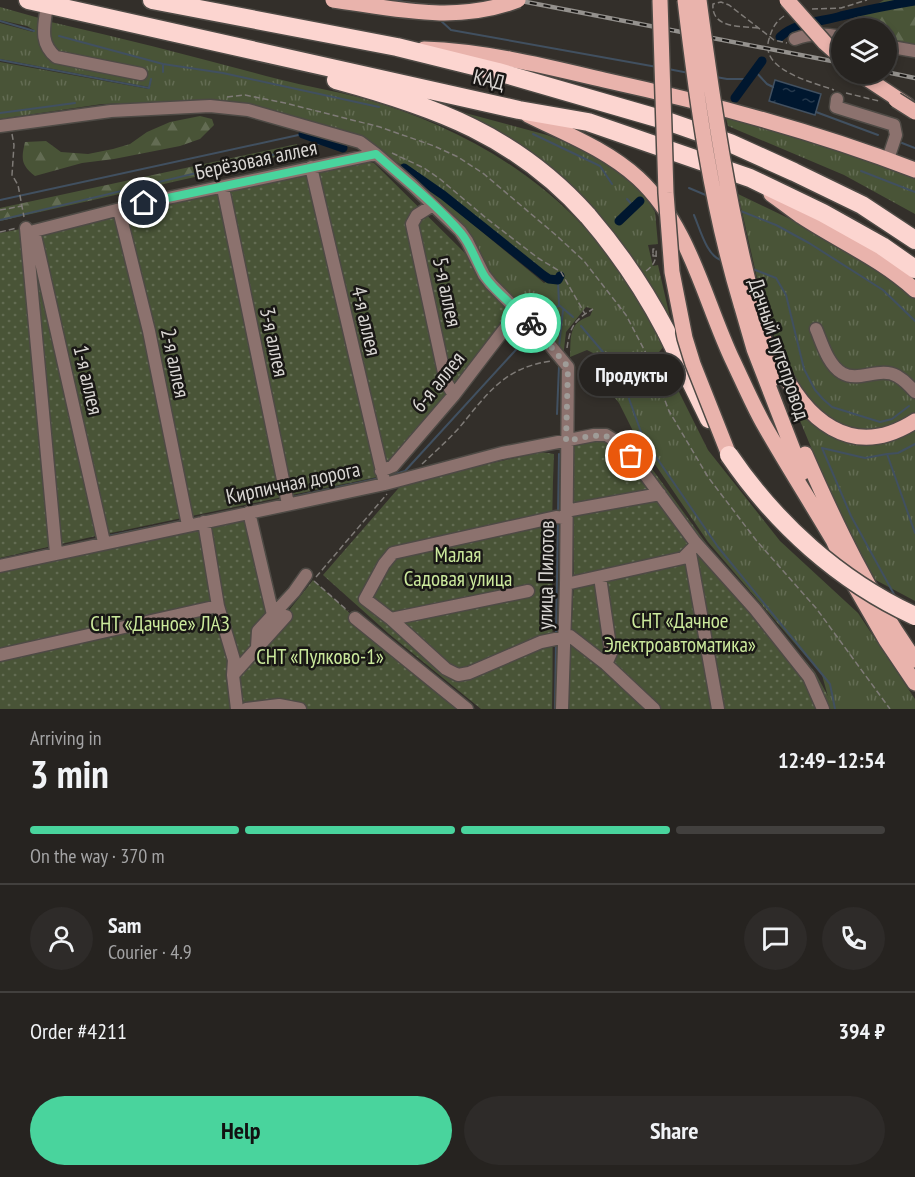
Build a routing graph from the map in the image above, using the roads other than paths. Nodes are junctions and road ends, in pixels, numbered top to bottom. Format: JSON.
{"nodes":[{"id":1,"x":28,"y":0,"type":"edge"},
{"id":2,"x":152,"y":0,"type":"edge"},
{"id":3,"x":333,"y":0,"type":"edge"},
{"id":4,"x":518,"y":0,"type":"edge"},
{"id":5,"x":660,"y":0,"type":"edge"},
{"id":6,"x":685,"y":0,"type":"edge"},
{"id":7,"x":699,"y":0,"type":"edge"},
{"id":8,"x":787,"y":0,"type":"edge"},
{"id":9,"x":48,"y":4,"type":"junction"},
{"id":10,"x":831,"y":35,"type":"edge"},
{"id":11,"x":795,"y":39,"type":"road end"},
{"id":12,"x":235,"y":45,"type":"junction"},
{"id":13,"x":397,"y":47,"type":"junction"},
{"id":14,"x":831,"y":48,"type":"edge"},
{"id":15,"x":897,"y":48,"type":"edge"},
{"id":16,"x":915,"y":51,"type":"edge"},
{"id":17,"x":141,"y":74,"type":"dead end"},
{"id":18,"x":871,"y":84,"type":"edge"},
{"id":19,"x":837,"y":99,"type":"dead end"},
{"id":20,"x":519,"y":110,"type":"junction"},
{"id":21,"x":915,"y":111,"type":"edge"},
{"id":22,"x":5,"y":125,"type":"edge"},
{"id":23,"x":376,"y":154,"type":"junction"},
{"id":24,"x":888,"y":159,"type":"junction"},
{"id":25,"x":311,"y":170,"type":"junction"},
{"id":26,"x":915,"y":170,"type":"edge"},
{"id":27,"x":750,"y":178,"type":"junction"},
{"id":28,"x":223,"y":188,"type":"junction"},
{"id":29,"x":433,"y":205,"type":"junction"},
{"id":30,"x":119,"y":210,"type":"junction"},
{"id":31,"x":25,"y":224,"type":"road end"},
{"id":32,"x":39,"y":228,"type":"joint"},
{"id":33,"x":915,"y":240,"type":"edge"},
{"id":34,"x":915,"y":269,"type":"edge"},
{"id":35,"x":915,"y":291,"type":"edge"},
{"id":36,"x":747,"y":304,"type":"junction"},
{"id":37,"x":518,"y":312,"type":"junction"},
{"id":38,"x":760,"y":325,"type":"junction"},
{"id":39,"x":816,"y":329,"type":"dead end"},
{"id":40,"x":915,"y":392,"type":"edge"},
{"id":41,"x":454,"y":395,"type":"junction"},
{"id":42,"x":915,"y":421,"type":"edge"},
{"id":43,"x":566,"y":441,"type":"junction"},
{"id":44,"x":729,"y":455,"type":"junction"},
{"id":45,"x":384,"y":483,"type":"junction"},
{"id":46,"x":660,"y":494,"type":"junction"},
{"id":47,"x":288,"y":504,"type":"junction"},
{"id":48,"x":249,"y":512,"type":"junction"},
{"id":49,"x":562,"y":516,"type":"junction"},
{"id":50,"x":204,"y":522,"type":"junction"},
{"id":51,"x":188,"y":525,"type":"junction"},
{"id":52,"x":833,"y":540,"type":"junction"},
{"id":53,"x":104,"y":542,"type":"junction"},
{"id":54,"x":693,"y":547,"type":"junction"},
{"id":55,"x":56,"y":553,"type":"junction"},
{"id":56,"x":0,"y":566,"type":"edge"},
{"id":57,"x":306,"y":575,"type":"dead end"},
{"id":58,"x":600,"y":577,"type":"junction"},
{"id":59,"x":566,"y":584,"type":"junction"},
{"id":60,"x":528,"y":591,"type":"dead end"},
{"id":61,"x":218,"y":606,"type":"junction"},
{"id":62,"x":279,"y":615,"type":"junction"},
{"id":63,"x":915,"y":616,"type":"edge"},
{"id":64,"x":355,"y":618,"type":"road end"},
{"id":65,"x":391,"y":619,"type":"junction"},
{"id":66,"x":565,"y":636,"type":"junction"},
{"id":67,"x":0,"y":656,"type":"edge"},
{"id":68,"x":915,"y":660,"type":"edge"},
{"id":69,"x":606,"y":664,"type":"junction"},
{"id":70,"x":233,"y":675,"type":"junction"},
{"id":71,"x":915,"y":683,"type":"edge"},
{"id":72,"x":237,"y":709,"type":"edge"},
{"id":73,"x":246,"y":709,"type":"edge"},
{"id":74,"x":300,"y":709,"type":"edge"},
{"id":75,"x":467,"y":709,"type":"edge"},
{"id":76,"x":562,"y":709,"type":"edge"},
{"id":77,"x":654,"y":709,"type":"edge"},
{"id":78,"x":718,"y":709,"type":"edge"},
{"id":79,"x":824,"y":709,"type":"edge"}],
"edges":[{"from":1,"to":9,"type":"highway","name":"КАД"},
{"from":2,"to":13,"type":"highway","name":"КАД"},
{"from":3,"to":4,"type":"main road","bridge":true},
{"from":5,"to":44,"type":"main road","bridge":true},
{"from":6,"to":36,"type":"main road","name":"Дачный путепровод","bridge":true},
{"from":7,"to":36,"type":"main road","name":"Дачный путепровод","bridge":true},
{"from":8,"to":14,"type":"main road","bridge":true},
{"from":9,"to":12,"type":"highway","name":"КАД"},
{"from":9,"to":17,"type":"street"},
{"from":10,"to":11,"type":"street"},
{"from":12,"to":20,"type":"highway","name":"КАД"},
{"from":12,"to":44,"type":"highway","bridge":true},
{"from":13,"to":24,"type":"main road"},
{"from":13,"to":33,"type":"highway","name":"КАД"},
{"from":15,"to":16,"type":"street"},
{"from":18,"to":21,"type":"main road","bridge":true},
{"from":19,"to":24,"type":"street"},
{"from":20,"to":27,"type":"highway","name":"КАД"},
{"from":20,"to":52,"type":"main road"},
{"from":22,"to":23,"type":"street"},
{"from":23,"to":25,"type":"street","name":"Берёзовая аллея"},
{"from":23,"to":29,"type":"street"},
{"from":24,"to":26,"type":"main road"},
{"from":25,"to":28,"type":"street","name":"Берёзовая аллея"},
{"from":25,"to":45,"type":"street","name":"4-я аллея"},
{"from":27,"to":34,"type":"highway","name":"КАД"},
{"from":27,"to":35,"type":"main road"},
{"from":28,"to":30,"type":"street","name":"Берёзовая аллея"},
{"from":28,"to":47,"type":"street","name":"3-я аллея"},
{"from":29,"to":37,"type":"street"},
{"from":29,"to":41,"type":"street","name":"5-я аллея"},
{"from":30,"to":32,"type":"street","name":"Берёзовая аллея"},
{"from":30,"to":51,"type":"street","name":"2-я аллея"},
{"from":31,"to":55,"type":"street"},
{"from":32,"to":53,"type":"street","name":"1-я аллея"},
{"from":36,"to":38,"type":"main road","name":"Дачный путепровод"},
{"from":36,"to":52,"type":"main road","name":"Дачный путепровод"},
{"from":37,"to":41,"type":"street","name":"6-я аллея"},
{"from":37,"to":43,"type":"street","name":"улица Пилотов"},
{"from":38,"to":42,"type":"main road"},
{"from":38,"to":68,"type":"main road","name":"Дачный путепровод"},
{"from":39,"to":40,"type":"street"},
{"from":41,"to":45,"type":"street","name":"6-я аллея"},
{"from":43,"to":45,"type":"street","name":"Кирпичная дорога"},
{"from":43,"to":46,"type":"street","name":"Кирпичная дорога"},
{"from":43,"to":49,"type":"street","name":"улица Пилотов"},
{"from":44,"to":63,"type":"highway","bridge":true},
{"from":45,"to":47,"type":"street","name":"Кирпичная дорога"},
{"from":46,"to":49,"type":"street"},
{"from":46,"to":54,"type":"street"},
{"from":47,"to":48,"type":"street","name":"Кирпичная дорога"},
{"from":48,"to":50,"type":"street","name":"Кирпичная дорога"},
{"from":48,"to":62,"type":"street"},
{"from":49,"to":59,"type":"street","name":"улица Пилотов"},
{"from":49,"to":65,"type":"street"},
{"from":50,"to":51,"type":"street","name":"Кирпичная дорога"},
{"from":50,"to":61,"type":"street"},
{"from":51,"to":53,"type":"street","name":"Кирпичная дорога"},
{"from":52,"to":71,"type":"main road","name":"Дачный путепровод"},
{"from":53,"to":55,"type":"street","name":"Кирпичная дорога"},
{"from":54,"to":58,"type":"street"},
{"from":54,"to":78,"type":"street"},
{"from":54,"to":79,"type":"street"},
{"from":55,"to":56,"type":"street","name":"Кирпичная дорога"},
{"from":57,"to":62,"type":"street"},
{"from":58,"to":59,"type":"street"},
{"from":58,"to":69,"type":"street"},
{"from":59,"to":66,"type":"street","name":"улица Пилотов"},
{"from":60,"to":65,"type":"street"},
{"from":61,"to":67,"type":"street"},
{"from":61,"to":70,"type":"street"},
{"from":62,"to":70,"type":"street"},
{"from":64,"to":75,"type":"street"},
{"from":65,"to":66,"type":"street"},
{"from":66,"to":69,"type":"street"},
{"from":66,"to":76,"type":"street","name":"улица Пилотов"},
{"from":69,"to":77,"type":"street"},
{"from":70,"to":72,"type":"street"},
{"from":73,"to":74,"type":"street"}]}
